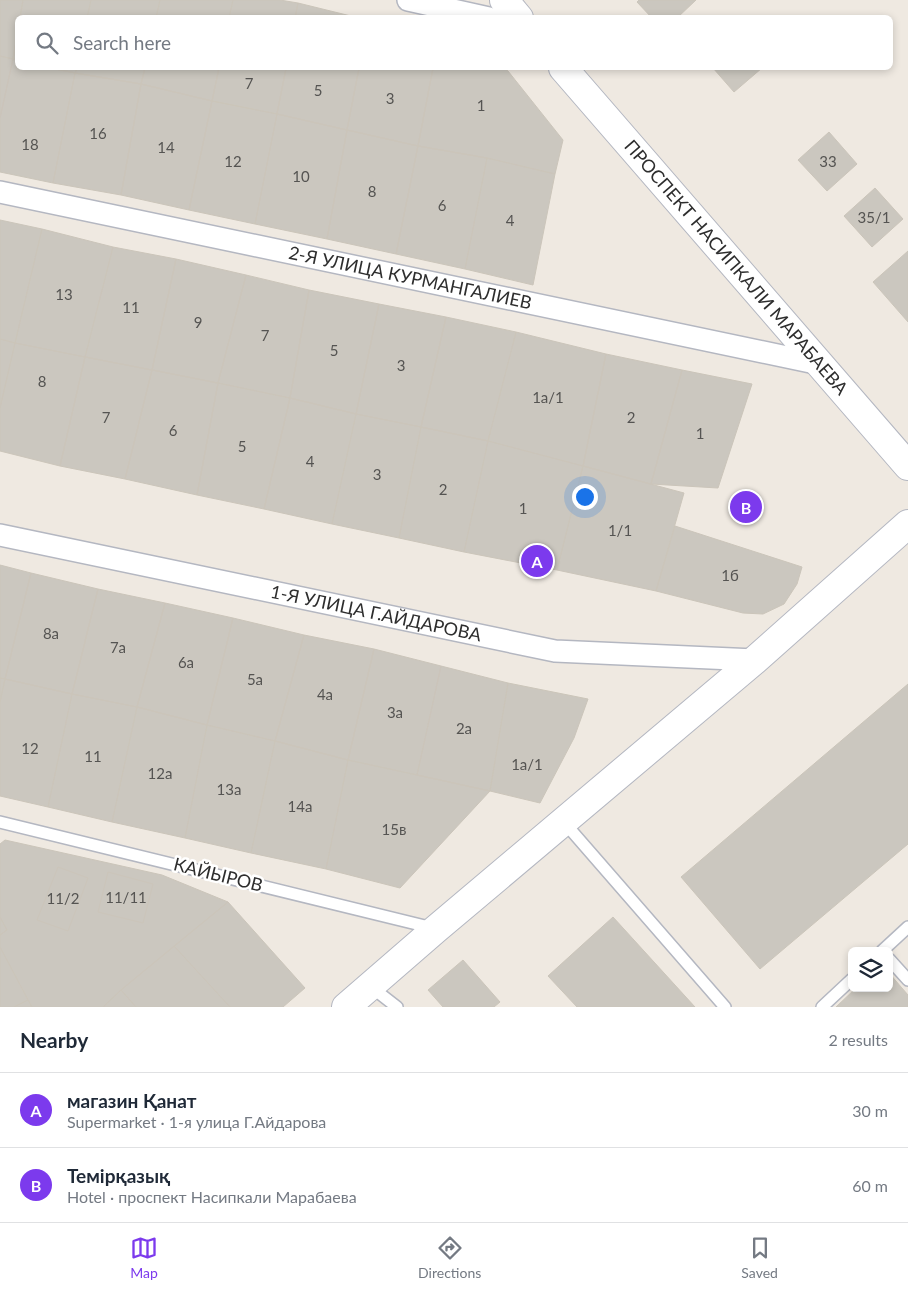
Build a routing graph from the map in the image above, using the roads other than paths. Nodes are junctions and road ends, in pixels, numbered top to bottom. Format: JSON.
{"nodes":[{"id":1,"x":408,"y":0,"type":"edge"},
{"id":2,"x":504,"y":0,"type":"edge"},
{"id":3,"x":476,"y":15,"type":"edge"},
{"id":4,"x":516,"y":15,"type":"edge"},
{"id":5,"x":565,"y":70,"type":"edge"},
{"id":6,"x":0,"y":192,"type":"edge"},
{"id":7,"x":820,"y":364,"type":"junction"},
{"id":8,"x":908,"y":466,"type":"edge"},
{"id":9,"x":908,"y":524,"type":"edge"},
{"id":10,"x":0,"y":535,"type":"edge"},
{"id":11,"x":755,"y":660,"type":"junction"},
{"id":12,"x":564,"y":821,"type":"junction"},
{"id":13,"x":0,"y":822,"type":"edge"},
{"id":14,"x":908,"y":927,"type":"edge"},
{"id":15,"x":436,"y":929,"type":"junction"},
{"id":16,"x":886,"y":947,"type":"edge"},
{"id":17,"x":893,"y":963,"type":"edge"},
{"id":18,"x":908,"y":980,"type":"edge"},
{"id":19,"x":848,"y":983,"type":"edge"},
{"id":20,"x":370,"y":986,"type":"junction"},
{"id":21,"x":346,"y":1007,"type":"edge"},
{"id":22,"x":397,"y":1007,"type":"edge"},
{"id":23,"x":725,"y":1007,"type":"edge"},
{"id":24,"x":822,"y":1007,"type":"edge"}],
"edges":[{"from":1,"to":3,"type":"street"},
{"from":2,"to":4,"type":"street"},
{"from":5,"to":7,"type":"street","name":"ПРОСПЕКТ НАСИПКАЛИ МАРАБАЕВА"},
{"from":6,"to":7,"type":"street","name":"2-Я УЛИЦА КУРМАНГАЛИЕВ"},
{"from":7,"to":8,"type":"street","name":"ПРОСПЕКТ НАСИПКАЛИ МАРАБАЕВА"},
{"from":9,"to":11,"type":"street"},
{"from":10,"to":11,"type":"street","name":"1-Я УЛИЦА Г.АЙДАРОВА"},
{"from":11,"to":12,"type":"street"},
{"from":12,"to":15,"type":"street"},
{"from":12,"to":23,"type":"lane"},
{"from":13,"to":15,"type":"lane","name":"КАЙЫРОВ"},
{"from":14,"to":16,"type":"lane"},
{"from":15,"to":20,"type":"street"},
{"from":17,"to":18,"type":"lane"},
{"from":19,"to":24,"type":"lane"},
{"from":20,"to":21,"type":"street"},
{"from":20,"to":22,"type":"lane"}]}
